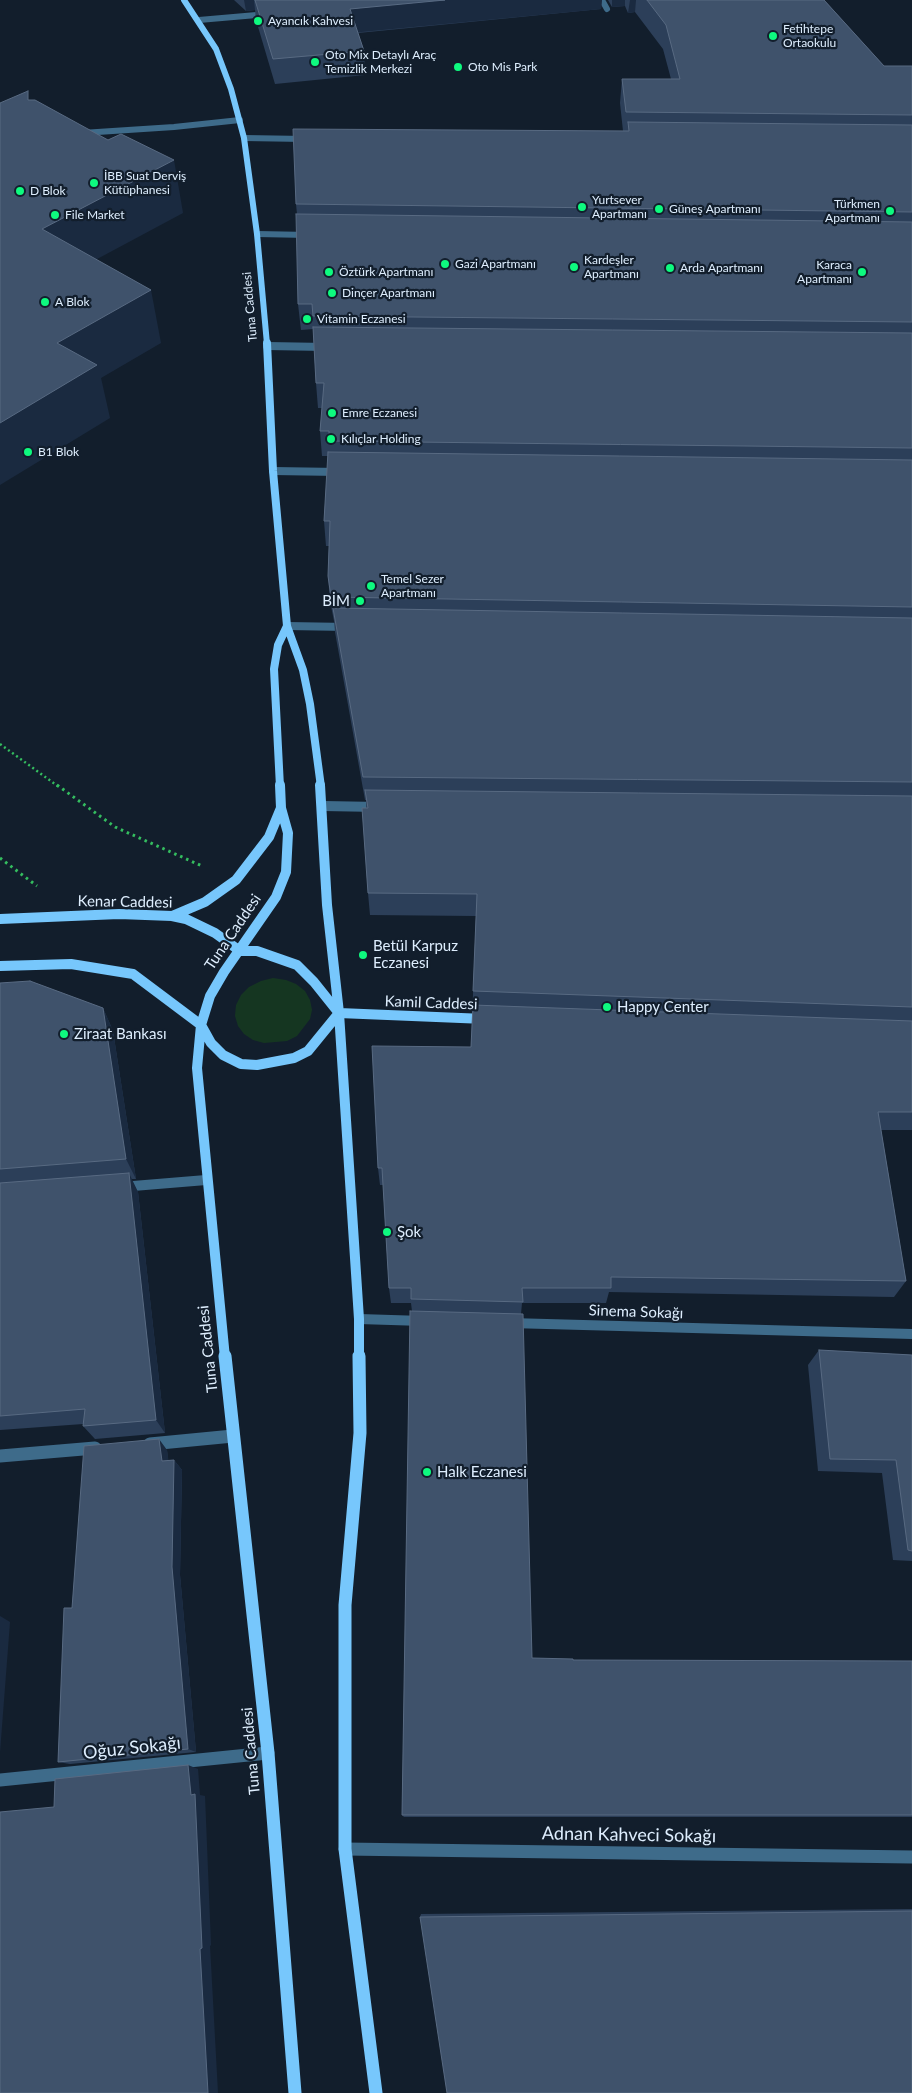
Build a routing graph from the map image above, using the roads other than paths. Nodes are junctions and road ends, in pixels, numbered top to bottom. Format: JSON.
{"nodes":[{"id":1,"x":184,"y":0,"type":"edge"},
{"id":2,"x":602,"y":0,"type":"edge"},
{"id":3,"x":607,"y":8,"type":"dead end"},
{"id":4,"x":277,"y":13,"type":"edge"},
{"id":5,"x":199,"y":20,"type":"junction"},
{"id":6,"x":240,"y":120,"type":"junction"},
{"id":7,"x":74,"y":134,"type":"edge"},
{"id":8,"x":244,"y":138,"type":"junction"},
{"id":9,"x":314,"y":139,"type":"edge"},
{"id":10,"x":257,"y":234,"type":"junction"},
{"id":11,"x":314,"y":235,"type":"edge"},
{"id":12,"x":267,"y":346,"type":"junction"},
{"id":13,"x":336,"y":347,"type":"edge"},
{"id":14,"x":273,"y":471,"type":"junction"},
{"id":15,"x":352,"y":472,"type":"edge"},
{"id":16,"x":287,"y":626,"type":"junction"},
{"id":17,"x":355,"y":628,"type":"edge"},
{"id":18,"x":323,"y":806,"type":"junction"},
{"id":19,"x":393,"y":807,"type":"edge"},
{"id":20,"x":282,"y":808,"type":"junction"},
{"id":21,"x":172,"y":916,"type":"junction"},
{"id":22,"x":0,"y":919,"type":"edge"},
{"id":23,"x":240,"y":951,"type":"junction"},
{"id":24,"x":0,"y":966,"type":"edge"},
{"id":25,"x":338,"y":1013,"type":"junction"},
{"id":26,"x":495,"y":1020,"type":"edge"},
{"id":27,"x":201,"y":1025,"type":"junction"},
{"id":28,"x":206,"y":1180,"type":"junction"},
{"id":29,"x":108,"y":1188,"type":"edge"},
{"id":30,"x":359,"y":1319,"type":"junction"},
{"id":31,"x":438,"y":1321,"type":"edge"},
{"id":32,"x":497,"y":1323,"type":"edge"},
{"id":33,"x":912,"y":1334,"type":"edge"},
{"id":34,"x":233,"y":1436,"type":"junction"},
{"id":35,"x":136,"y":1445,"type":"edge"},
{"id":36,"x":107,"y":1447,"type":"edge"},
{"id":37,"x":0,"y":1456,"type":"edge"},
{"id":38,"x":268,"y":1754,"type":"junction"},
{"id":39,"x":0,"y":1780,"type":"edge"},
{"id":40,"x":345,"y":1849,"type":"junction"},
{"id":41,"x":912,"y":1857,"type":"edge"},
{"id":42,"x":295,"y":2093,"type":"edge"},
{"id":43,"x":376,"y":2093,"type":"edge"}],
"edges":[{"from":1,"to":5,"type":"main road","name":"Tuna Caddesi"},
{"from":2,"to":3,"type":"street"},
{"from":4,"to":5,"type":"street"},
{"from":5,"to":6,"type":"main road","name":"Tuna Caddesi"},
{"from":6,"to":7,"type":"street"},
{"from":6,"to":8,"type":"main road","name":"Tuna Caddesi"},
{"from":8,"to":9,"type":"street"},
{"from":8,"to":10,"type":"main road","name":"Tuna Caddesi"},
{"from":10,"to":11,"type":"street"},
{"from":10,"to":12,"type":"main road","name":"Tuna Caddesi"},
{"from":12,"to":13,"type":"street"},
{"from":12,"to":14,"type":"main road","name":"Tuna Caddesi"},
{"from":14,"to":15,"type":"street"},
{"from":14,"to":16,"type":"main road","name":"Tuna Caddesi"},
{"from":16,"to":17,"type":"street"},
{"from":16,"to":18,"type":"main road","name":"Tuna Caddesi"},
{"from":16,"to":20,"type":"main road","name":"Tuna Caddesi"},
{"from":18,"to":19,"type":"street"},
{"from":18,"to":25,"type":"main road","name":"Tuna Caddesi"},
{"from":20,"to":21,"type":"main road"},
{"from":20,"to":23,"type":"main road","name":"Tuna Caddesi"},
{"from":21,"to":22,"type":"main road","name":"Kenar Caddesi"},
{"from":21,"to":23,"type":"main road","name":"Kenar Caddesi"},
{"from":23,"to":25,"type":"main road"},
{"from":23,"to":27,"type":"main road","name":"Tuna Caddesi"},
{"from":24,"to":27,"type":"main road"},
{"from":25,"to":26,"type":"main road","name":"Kamil Caddesi"},
{"from":25,"to":27,"type":"main road"},
{"from":25,"to":30,"type":"main road","name":"Tuna Caddesi"},
{"from":27,"to":28,"type":"main road","name":"Tuna Caddesi"},
{"from":28,"to":29,"type":"street"},
{"from":28,"to":34,"type":"main road","name":"Tuna Caddesi"},
{"from":30,"to":31,"type":"street"},
{"from":30,"to":40,"type":"main road","name":"Tuna Caddesi"},
{"from":32,"to":33,"type":"street","name":"Sinema Sokağı"},
{"from":34,"to":35,"type":"street"},
{"from":34,"to":38,"type":"main road","name":"Tuna Caddesi"},
{"from":36,"to":37,"type":"street"},
{"from":38,"to":39,"type":"street","name":"Oğuz Sokağı"},
{"from":38,"to":42,"type":"main road","name":"Tuna Caddesi"},
{"from":40,"to":41,"type":"street","name":"Adnan Kahveci Sokağı"},
{"from":40,"to":43,"type":"main road","name":"Tuna Caddesi"}]}
